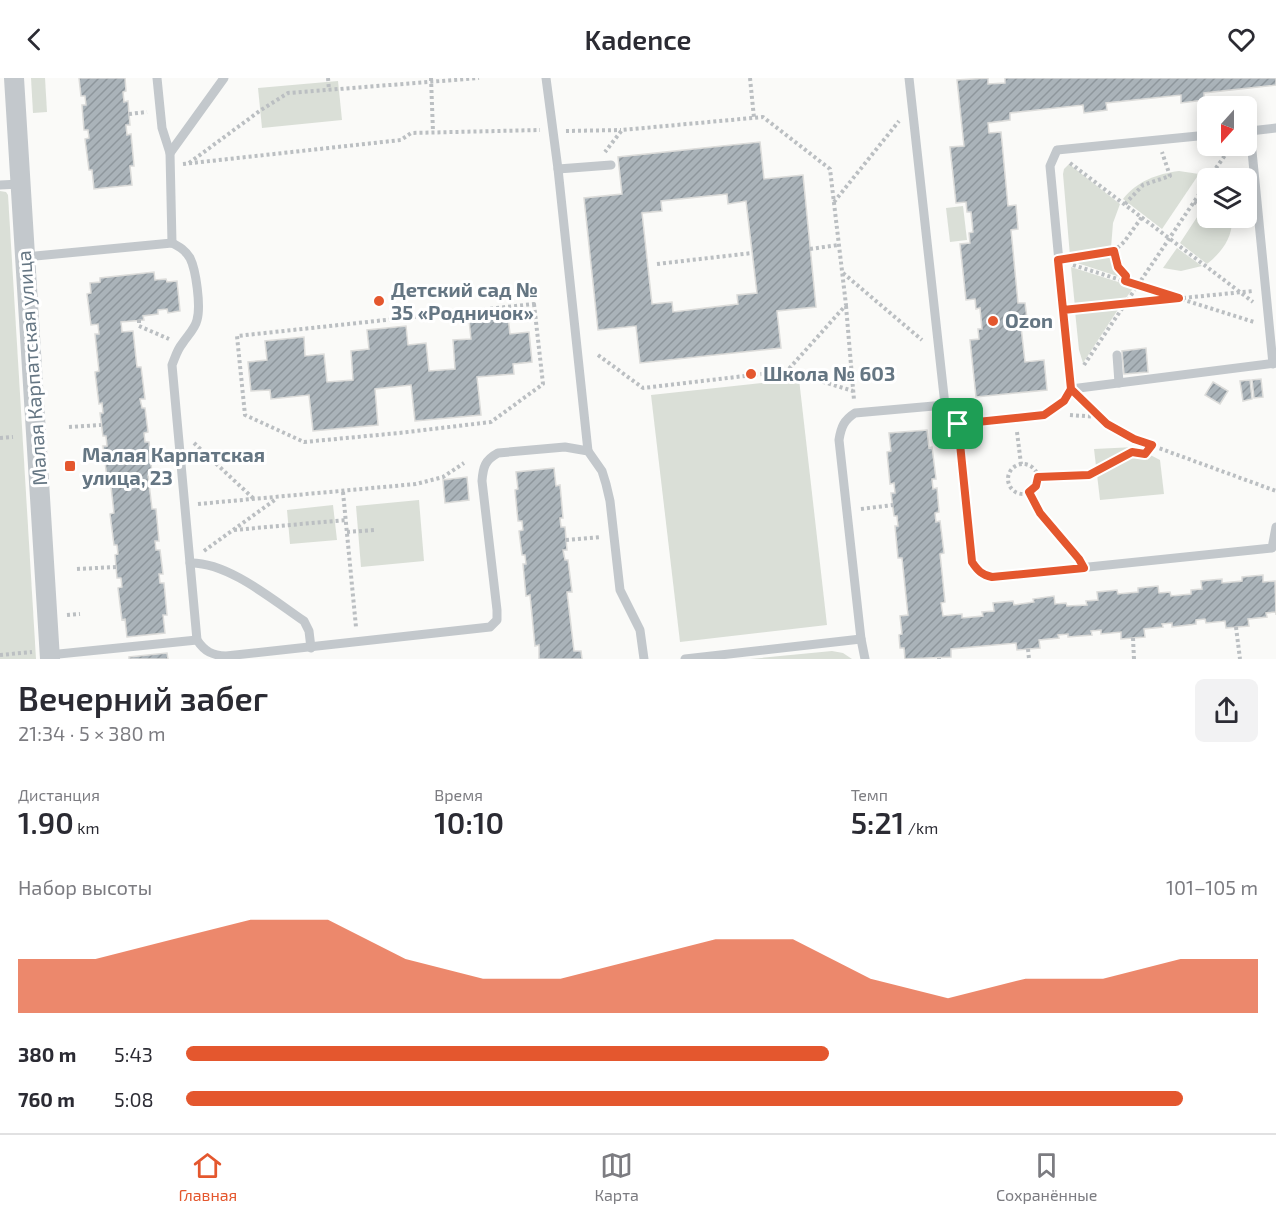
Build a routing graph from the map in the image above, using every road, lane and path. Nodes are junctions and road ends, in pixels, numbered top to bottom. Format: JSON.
{"nodes":[{"id":1,"x":14,"y":78,"type":"edge"},
{"id":2,"x":157,"y":78,"type":"edge"},
{"id":3,"x":224,"y":78,"type":"edge"},
{"id":4,"x":328,"y":78,"type":"edge"},
{"id":5,"x":478,"y":78,"type":"edge"},
{"id":6,"x":546,"y":78,"type":"edge"},
{"id":7,"x":750,"y":78,"type":"edge"},
{"id":8,"x":909,"y":78,"type":"edge"},
{"id":9,"x":431,"y":80,"type":"edge"},
{"id":10,"x":329,"y":90,"type":"junction"},
{"id":11,"x":912,"y":105,"type":"junction"},
{"id":12,"x":754,"y":118,"type":"junction"},
{"id":13,"x":1276,"y":128,"type":"edge"},
{"id":14,"x":553,"y":129,"type":"junction"},
{"id":15,"x":622,"y":130,"type":"junction"},
{"id":16,"x":1257,"y":130,"type":"edge"},
{"id":17,"x":433,"y":132,"type":"junction"},
{"id":18,"x":1197,"y":136,"type":"edge"},
{"id":19,"x":1158,"y":140,"type":"junction"},
{"id":20,"x":170,"y":153,"type":"junction"},
{"id":21,"x":1251,"y":156,"type":"edge"},
{"id":22,"x":189,"y":163,"type":"junction"},
{"id":23,"x":1072,"y":164,"type":"dead end"},
{"id":24,"x":171,"y":165,"type":"junction"},
{"id":25,"x":611,"y":165,"type":"dead end"},
{"id":26,"x":593,"y":166,"type":"junction"},
{"id":27,"x":558,"y":169,"type":"junction"},
{"id":28,"x":20,"y":184,"type":"junction"},
{"id":29,"x":0,"y":185,"type":"edge"},
{"id":30,"x":1197,"y":197,"type":"edge"},
{"id":31,"x":1194,"y":202,"type":"junction"},
{"id":32,"x":834,"y":203,"type":"junction"},
{"id":33,"x":1125,"y":204,"type":"junction"},
{"id":34,"x":1197,"y":204,"type":"edge"},
{"id":35,"x":1142,"y":217,"type":"junction"},
{"id":36,"x":1257,"y":227,"type":"edge"},
{"id":37,"x":1260,"y":227,"type":"junction"},
{"id":38,"x":1169,"y":238,"type":"junction"},
{"id":39,"x":172,"y":243,"type":"junction"},
{"id":40,"x":838,"y":245,"type":"junction"},
{"id":41,"x":810,"y":249,"type":"dead end"},
{"id":42,"x":1114,"y":251,"type":"junction"},
{"id":43,"x":752,"y":253,"type":"dead end"},
{"id":44,"x":25,"y":256,"type":"junction"},
{"id":45,"x":1058,"y":260,"type":"junction"},
{"id":46,"x":657,"y":264,"type":"dead end"},
{"id":47,"x":843,"y":272,"type":"junction"},
{"id":48,"x":1125,"y":281,"type":"junction"},
{"id":49,"x":1138,"y":285,"type":"junction"},
{"id":50,"x":1266,"y":290,"type":"junction"},
{"id":51,"x":1240,"y":293,"type":"junction"},
{"id":52,"x":1179,"y":298,"type":"junction"},
{"id":53,"x":1125,"y":304,"type":"junction"},
{"id":54,"x":846,"y":305,"type":"junction"},
{"id":55,"x":1256,"y":305,"type":"dead end"},
{"id":56,"x":1063,"y":310,"type":"junction"},
{"id":57,"x":139,"y":320,"type":"dead end"},
{"id":58,"x":1269,"y":327,"type":"junction"},
{"id":59,"x":180,"y":346,"type":"junction"},
{"id":60,"x":939,"y":354,"type":"junction"},
{"id":61,"x":598,"y":355,"type":"dead end"},
{"id":62,"x":1116,"y":355,"type":"dead end"},
{"id":63,"x":1274,"y":364,"type":"edge"},
{"id":64,"x":1084,"y":365,"type":"dead end"},
{"id":65,"x":787,"y":371,"type":"junction"},
{"id":66,"x":1119,"y":383,"type":"junction"},
{"id":67,"x":1071,"y":389,"type":"junction"},
{"id":68,"x":853,"y":391,"type":"junction"},
{"id":69,"x":945,"y":405,"type":"junction"},
{"id":70,"x":855,"y":408,"type":"dead end"},
{"id":71,"x":1052,"y":411,"type":"junction"},
{"id":72,"x":1099,"y":417,"type":"junction"},
{"id":73,"x":1016,"y":418,"type":"junction"},
{"id":74,"x":492,"y":422,"type":"joint"},
{"id":75,"x":958,"y":424,"type":"junction"},
{"id":76,"x":101,"y":425,"type":"dead end"},
{"id":77,"x":69,"y":427,"type":"dead end"},
{"id":78,"x":178,"y":428,"type":"junction"},
{"id":79,"x":13,"y":437,"type":"dead end"},
{"id":80,"x":0,"y":438,"type":"edge"},
{"id":81,"x":1152,"y":445,"type":"junction"},
{"id":82,"x":588,"y":451,"type":"junction"},
{"id":83,"x":464,"y":463,"type":"dead end"},
{"id":84,"x":1021,"y":464,"type":"junction"},
{"id":85,"x":1038,"y":477,"type":"junction"},
{"id":86,"x":1276,"y":491,"type":"edge"},
{"id":87,"x":343,"y":492,"type":"junction"},
{"id":88,"x":1029,"y":492,"type":"junction"},
{"id":89,"x":278,"y":498,"type":"junction"},
{"id":90,"x":254,"y":500,"type":"junction"},
{"id":91,"x":185,"y":505,"type":"junction"},
{"id":92,"x":893,"y":505,"type":"dead end"},
{"id":93,"x":868,"y":508,"type":"dead end"},
{"id":94,"x":346,"y":520,"type":"junction"},
{"id":95,"x":1276,"y":527,"type":"edge"},
{"id":96,"x":234,"y":530,"type":"junction"},
{"id":97,"x":375,"y":530,"type":"dead end"},
{"id":98,"x":347,"y":532,"type":"junction"},
{"id":99,"x":614,"y":536,"type":"junction"},
{"id":100,"x":566,"y":540,"type":"dead end"},
{"id":101,"x":190,"y":563,"type":"junction"},
{"id":102,"x":116,"y":567,"type":"dead end"},
{"id":103,"x":1084,"y":568,"type":"junction"},
{"id":104,"x":77,"y":569,"type":"dead end"},
{"id":105,"x":80,"y":614,"type":"dead end"},
{"id":106,"x":63,"y":615,"type":"dead end"},
{"id":107,"x":1236,"y":627,"type":"dead end"},
{"id":108,"x":1132,"y":638,"type":"dead end"},
{"id":109,"x":861,"y":639,"type":"junction"},
{"id":110,"x":197,"y":640,"type":"junction"},
{"id":111,"x":358,"y":643,"type":"junction"},
{"id":112,"x":311,"y":648,"type":"junction"},
{"id":113,"x":1028,"y":649,"type":"dead end"},
{"id":114,"x":27,"y":652,"type":"dead end"},
{"id":115,"x":0,"y":655,"type":"edge"},
{"id":116,"x":50,"y":657,"type":"edge"},
{"id":117,"x":644,"y":659,"type":"edge"},
{"id":118,"x":685,"y":659,"type":"edge"},
{"id":119,"x":864,"y":659,"type":"edge"},
{"id":120,"x":1029,"y":659,"type":"edge"},
{"id":121,"x":1134,"y":659,"type":"edge"},
{"id":122,"x":1240,"y":659,"type":"edge"}],
"edges":[{"from":1,"to":28,"type":"street","name":"Малая Карпатская улица"},
{"from":2,"to":20,"type":"lane"},
{"from":3,"to":20,"type":"lane"},
{"from":4,"to":10,"type":"path"},
{"from":5,"to":9,"type":"path"},
{"from":6,"to":14,"type":"lane"},
{"from":7,"to":12,"type":"path"},
{"from":8,"to":11,"type":"lane"},
{"from":9,"to":10,"type":"path"},
{"from":9,"to":17,"type":"path"},
{"from":10,"to":22,"type":"path"},
{"from":11,"to":32,"type":"path"},
{"from":11,"to":60,"type":"lane"},
{"from":12,"to":15,"type":"path"},
{"from":12,"to":32,"type":"path"},
{"from":13,"to":16,"type":"lane"},
{"from":14,"to":15,"type":"path"},
{"from":14,"to":17,"type":"path"},
{"from":14,"to":27,"type":"lane"},
{"from":15,"to":26,"type":"path"},
{"from":17,"to":22,"type":"path"},
{"from":18,"to":19,"type":"lane"},
{"from":19,"to":33,"type":"path"},
{"from":19,"to":45,"type":"lane"},
{"from":20,"to":24,"type":"lane"},
{"from":21,"to":37,"type":"lane"},
{"from":22,"to":24,"type":"path"},
{"from":23,"to":33,"type":"path"},
{"from":24,"to":39,"type":"lane"},
{"from":25,"to":26,"type":"lane"},
{"from":26,"to":27,"type":"lane"},
{"from":27,"to":82,"type":"lane"},
{"from":28,"to":29,"type":"lane"},
{"from":28,"to":44,"type":"street","name":"Малая Карпатская улица"},
{"from":30,"to":31,"type":"path"},
{"from":31,"to":34,"type":"path"},
{"from":31,"to":38,"type":"path"},
{"from":32,"to":40,"type":"path"},
{"from":33,"to":35,"type":"path"},
{"from":35,"to":38,"type":"path"},
{"from":35,"to":42,"type":"path"},
{"from":36,"to":37,"type":"path"},
{"from":37,"to":50,"type":"lane"},
{"from":38,"to":49,"type":"path"},
{"from":38,"to":51,"type":"path"},
{"from":39,"to":44,"type":"lane"},
{"from":39,"to":59,"type":"lane"},
{"from":40,"to":41,"type":"path"},
{"from":40,"to":47,"type":"path"},
{"from":42,"to":45,"type":"path"},
{"from":42,"to":48,"type":"path"},
{"from":43,"to":46,"type":"path"},
{"from":44,"to":116,"type":"street","name":"Малая Карпатская улица"},
{"from":45,"to":48,"type":"path"},
{"from":45,"to":56,"type":"lane"},
{"from":47,"to":54,"type":"path"},
{"from":47,"to":60,"type":"path"},
{"from":48,"to":49,"type":"path"},
{"from":49,"to":52,"type":"path"},
{"from":49,"to":53,"type":"path"},
{"from":50,"to":51,"type":"path"},
{"from":50,"to":58,"type":"lane"},
{"from":51,"to":52,"type":"path"},
{"from":51,"to":55,"type":"path"},
{"from":52,"to":53,"type":"path"},
{"from":52,"to":58,"type":"path"},
{"from":53,"to":56,"type":"path"},
{"from":53,"to":64,"type":"path"},
{"from":54,"to":65,"type":"path"},
{"from":54,"to":68,"type":"path"},
{"from":56,"to":67,"type":"lane"},
{"from":57,"to":59,"type":"path"},
{"from":58,"to":63,"type":"lane"},
{"from":59,"to":78,"type":"lane"},
{"from":60,"to":69,"type":"lane"},
{"from":61,"to":65,"type":"path"},
{"from":62,"to":66,"type":"lane"},
{"from":63,"to":66,"type":"lane"},
{"from":65,"to":68,"type":"path"},
{"from":66,"to":67,"type":"lane"},
{"from":67,"to":71,"type":"lane"},
{"from":67,"to":72,"type":"path"},
{"from":68,"to":70,"type":"path"},
{"from":69,"to":75,"type":"lane"},
{"from":69,"to":109,"type":"lane"},
{"from":71,"to":72,"type":"path"},
{"from":71,"to":73,"type":"lane"},
{"from":72,"to":81,"type":"path"},
{"from":73,"to":75,"type":"lane"},
{"from":73,"to":84,"type":"path"},
{"from":74,"to":74,"type":"path"},
{"from":75,"to":103,"type":"lane"},
{"from":76,"to":77,"type":"path"},
{"from":78,"to":90,"type":"path"},
{"from":78,"to":91,"type":"lane"},
{"from":79,"to":80,"type":"path"},
{"from":81,"to":85,"type":"path"},
{"from":81,"to":86,"type":"path"},
{"from":82,"to":99,"type":"lane"},
{"from":82,"to":111,"type":"lane"},
{"from":83,"to":87,"type":"path"},
{"from":84,"to":85,"type":"path"},
{"from":84,"to":88,"type":"path"},
{"from":85,"to":88,"type":"path"},
{"from":87,"to":89,"type":"path"},
{"from":87,"to":94,"type":"path"},
{"from":88,"to":103,"type":"path"},
{"from":89,"to":90,"type":"path"},
{"from":89,"to":96,"type":"path"},
{"from":90,"to":91,"type":"path"},
{"from":91,"to":101,"type":"lane"},
{"from":92,"to":93,"type":"path"},
{"from":94,"to":96,"type":"path"},
{"from":94,"to":98,"type":"path"},
{"from":95,"to":103,"type":"lane"},
{"from":96,"to":101,"type":"path"},
{"from":97,"to":98,"type":"path"},
{"from":98,"to":111,"type":"path"},
{"from":99,"to":100,"type":"path"},
{"from":99,"to":117,"type":"lane"},
{"from":101,"to":110,"type":"lane"},
{"from":101,"to":112,"type":"lane"},
{"from":102,"to":104,"type":"path"},
{"from":105,"to":106,"type":"path"},
{"from":107,"to":122,"type":"path"},
{"from":108,"to":121,"type":"path"},
{"from":109,"to":118,"type":"lane"},
{"from":109,"to":119,"type":"lane"},
{"from":110,"to":112,"type":"lane"},
{"from":110,"to":116,"type":"lane"},
{"from":111,"to":112,"type":"lane"},
{"from":113,"to":120,"type":"path"},
{"from":114,"to":115,"type":"path"}]}
